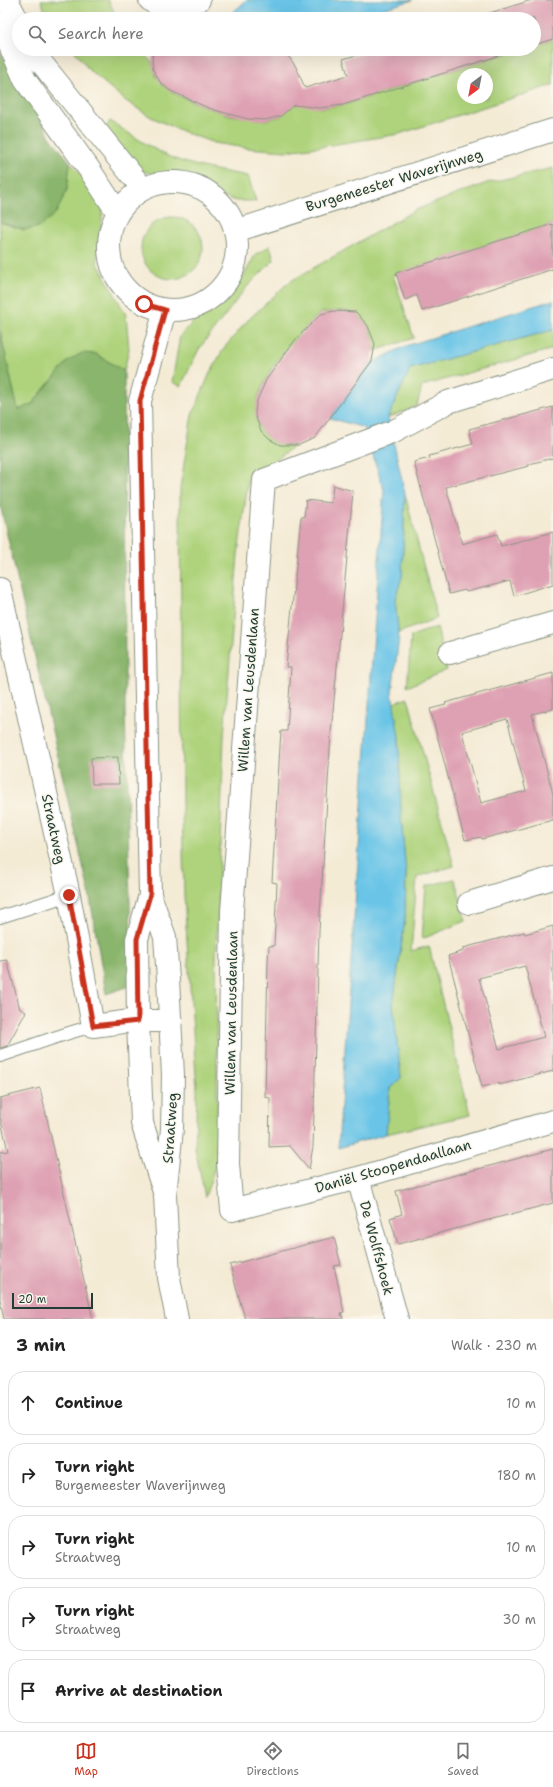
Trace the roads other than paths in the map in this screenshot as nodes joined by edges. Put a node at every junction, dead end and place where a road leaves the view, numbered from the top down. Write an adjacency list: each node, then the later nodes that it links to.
1 (7, 0): 4 (main road)
2 (150, 0): 3 (main road)
3 (199, 0)
4 (13, 12)
5 (0, 23): 6 (main road)
6 (12, 50)
7 (14, 56): 11 (main road)
8 (36, 56): 10 (main road)
9 (553, 130): 12 (main road, Burgemeester Waverijnweg)
10 (143, 190): 11 (main road); 12 (main road)
11 (118, 213): 13 (main road)
12 (235, 231): 13 (main road)
13 (165, 310): 20 (main road)
14 (553, 369): 30 (main road, Willem van Leusdenlaan)
15 (0, 589): 19 (main road, Straatweg)
16 (553, 623): 17 (main road)
17 (450, 653)
18 (553, 878): 21 (main road)
19 (69, 895): 22 (lane); 25 (main road, Straatweg)
20 (150, 895): 23 (main road); 24 (main road)
21 (469, 903)
22 (0, 917)
23 (138, 1021): 24 (main road); 25 (main road); 29 (main road, Straatweg)
24 (171, 1021): 29 (main road, Straatweg)
25 (93, 1026): 26 (lane)
26 (0, 1056)
27 (553, 1121): 28 (main road, Daniël Stoopendaallaan)
28 (358, 1178): 30 (main road, Daniël Stoopendaallaan); 32 (main road, De Wolffshoek)
29 (165, 1195): 31 (main road, Straatweg)
30 (232, 1210)
31 (177, 1319)
32 (397, 1319)

